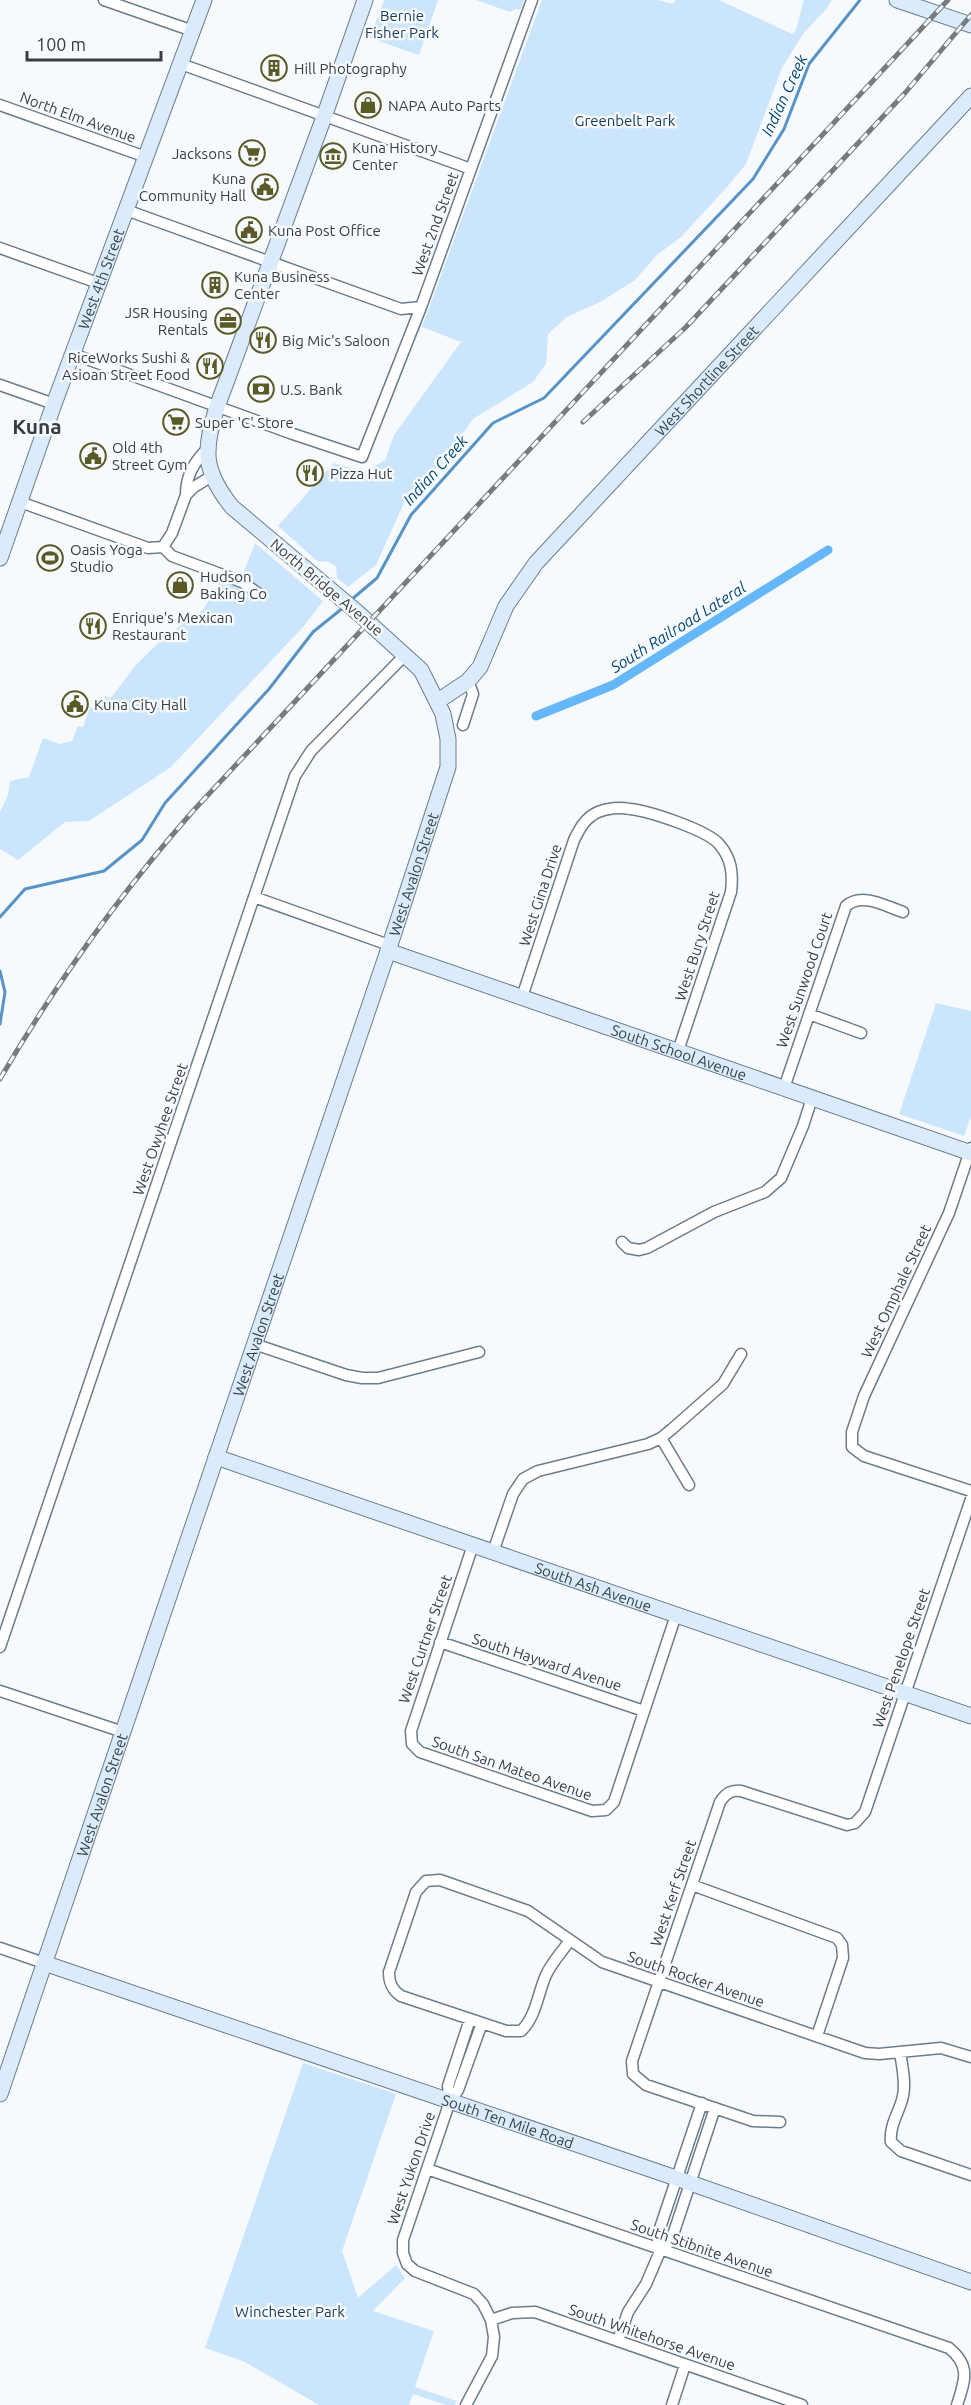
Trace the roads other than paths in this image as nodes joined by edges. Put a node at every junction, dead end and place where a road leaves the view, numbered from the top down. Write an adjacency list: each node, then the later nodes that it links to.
1 (104, 0): 7 (street)
2 (204, 0): 7 (street, West 4th Street)
3 (365, 0): 11 (street)
4 (532, 0): 13 (street, West 2nd Street)
5 (897, 0): 6 (street)
6 (971, 25)
7 (193, 31): 8 (street, West 4th Street)
8 (181, 64): 11 (street); 12 (street, West 4th Street)
9 (971, 96): 32 (street, West Shortline Street)
10 (0, 105): 12 (street, North Elm Avenue)
11 (324, 117): 13 (street); 16 (street)
12 (146, 157): 14 (street, West 4th Street)
13 (471, 169): 18 (street, West 2nd Street)
14 (126, 210): 16 (street); 17 (street, West 4th Street)
15 (0, 248): 17 (street)
16 (271, 261): 18 (street); 22 (street)
17 (98, 283): 19 (street, West 4th Street)
18 (422, 307): 22 (street, West 2nd Street)
19 (73, 354): 21 (street, West 4th Street); 22 (street)
20 (0, 385): 21 (street)
21 (54, 404): 26 (street, West 4th Street)
22 (217, 407): 23 (street)
23 (206, 450): 24 (street, North Bridge Avenue); 25 (street)
24 (212, 476): 25 (street); 31 (street, North Bridge Avenue)
25 (186, 495): 28 (street)
26 (20, 502): 27 (street, West 4th Street); 28 (street)
27 (6, 525): 29 (street, West 4th Street)
28 (163, 546): 30 (street)
29 (0, 558)
30 (259, 594)
31 (405, 655): 33 (street, North Bridge Avenue); 36 (street, West Owyhee Street)
32 (468, 681): 33 (street, West Shortline Street); 34 (street)
33 (438, 701): 38 (street, West Avalon Street)
34 (463, 725)
35 (724, 850): 39 (street, West Gina Drive); 42 (street, West Bury Street)
36 (254, 897): 38 (street); 59 (street, West Owyhee Street)
37 (903, 912): 40 (street, West Sunwood Court)
38 (388, 948): 39 (street, South School Avenue); 47 (street, West Avalon Street)
39 (522, 997): 42 (street, South School Avenue)
40 (808, 1014): 41 (street); 43 (street, West Sunwood Court)
41 (861, 1033)
42 (678, 1051): 43 (street, South School Avenue)
43 (784, 1088): 44 (street, South School Avenue)
44 (812, 1098): 45 (street, South School Avenue); 46 (street)
45 (970, 1151): 53 (street, West Omphale Street)
46 (622, 1242)
47 (254, 1344): 48 (street); 51 (street, West Avalon Street)
48 (479, 1352)
49 (741, 1354): 50 (street)
50 (661, 1438): 52 (street); 56 (street)
51 (216, 1457): 55 (street, South Ash Avenue); 64 (street, West Avalon Street)
52 (689, 1485)
53 (971, 1491)
54 (971, 1499): 61 (street, West Penelope Street)
55 (473, 1545): 56 (street, South Ash Avenue); 58 (street, West Curtner Street)
56 (493, 1552): 57 (street, South Ash Avenue)
57 (676, 1615): 61 (street, South Ash Avenue); 62 (street)
58 (440, 1642): 62 (street, South Hayward Avenue); 65 (street, West Curtner Street)
59 (0, 1647)
60 (0, 1691): 64 (street)
61 (905, 1693): 63 (street, South Ash Avenue); 66 (street, West Penelope Street)
62 (644, 1711): 65 (street, South San Mateo Avenue)
63 (971, 1716)
64 (123, 1732): 70 (street, West Avalon Street)
65 (412, 1744)
66 (729, 1792): 67 (street, West Kerf Street)
67 (692, 1885): 71 (street, West Kerf Street); 74 (street)
68 (570, 1941): 71 (street, South Rocker Avenue); 72 (street, South Rocker Avenue); 73 (street)
69 (0, 1948): 70 (street)
70 (44, 1963): 77 (street, West Avalon Street); 78 (street, South Ten Mile Road)
71 (659, 1982): 74 (street, South Rocker Avenue); 79 (street, West Kerf Street)
72 (470, 2019): 73 (street); 78 (street)
73 (482, 2023): 78 (street)
74 (817, 2036): 75 (street, South Rocker Avenue)
75 (900, 2052): 76 (street, South Rocker Avenue); 83 (street)
76 (971, 2057)
77 (0, 2094)
78 (450, 2101): 82 (street, West Yukon Drive); 84 (street, South Ten Mile Road)
79 (702, 2103): 80 (street); 84 (street)
80 (715, 2108): 81 (street); 84 (street)
81 (780, 2122)
82 (427, 2169): 85 (street, South Stibnite Avenue); 87 (street, West Yukon Drive)
83 (971, 2175)
84 (683, 2181): 85 (street); 86 (street, South Ten Mile Road)
85 (661, 2249): 88 (street); 93 (street, South Stibnite Avenue)
86 (971, 2282)
87 (491, 2320): 88 (street, South Whitehorse Avenue); 90 (street, West Yukon Drive)
88 (618, 2342): 89 (street, South Whitehorse Avenue)
89 (685, 2365): 91 (street); 92 (street, South Whitehorse Avenue)
90 (466, 2405)
91 (672, 2405)
92 (802, 2405)
93 (957, 2405)

